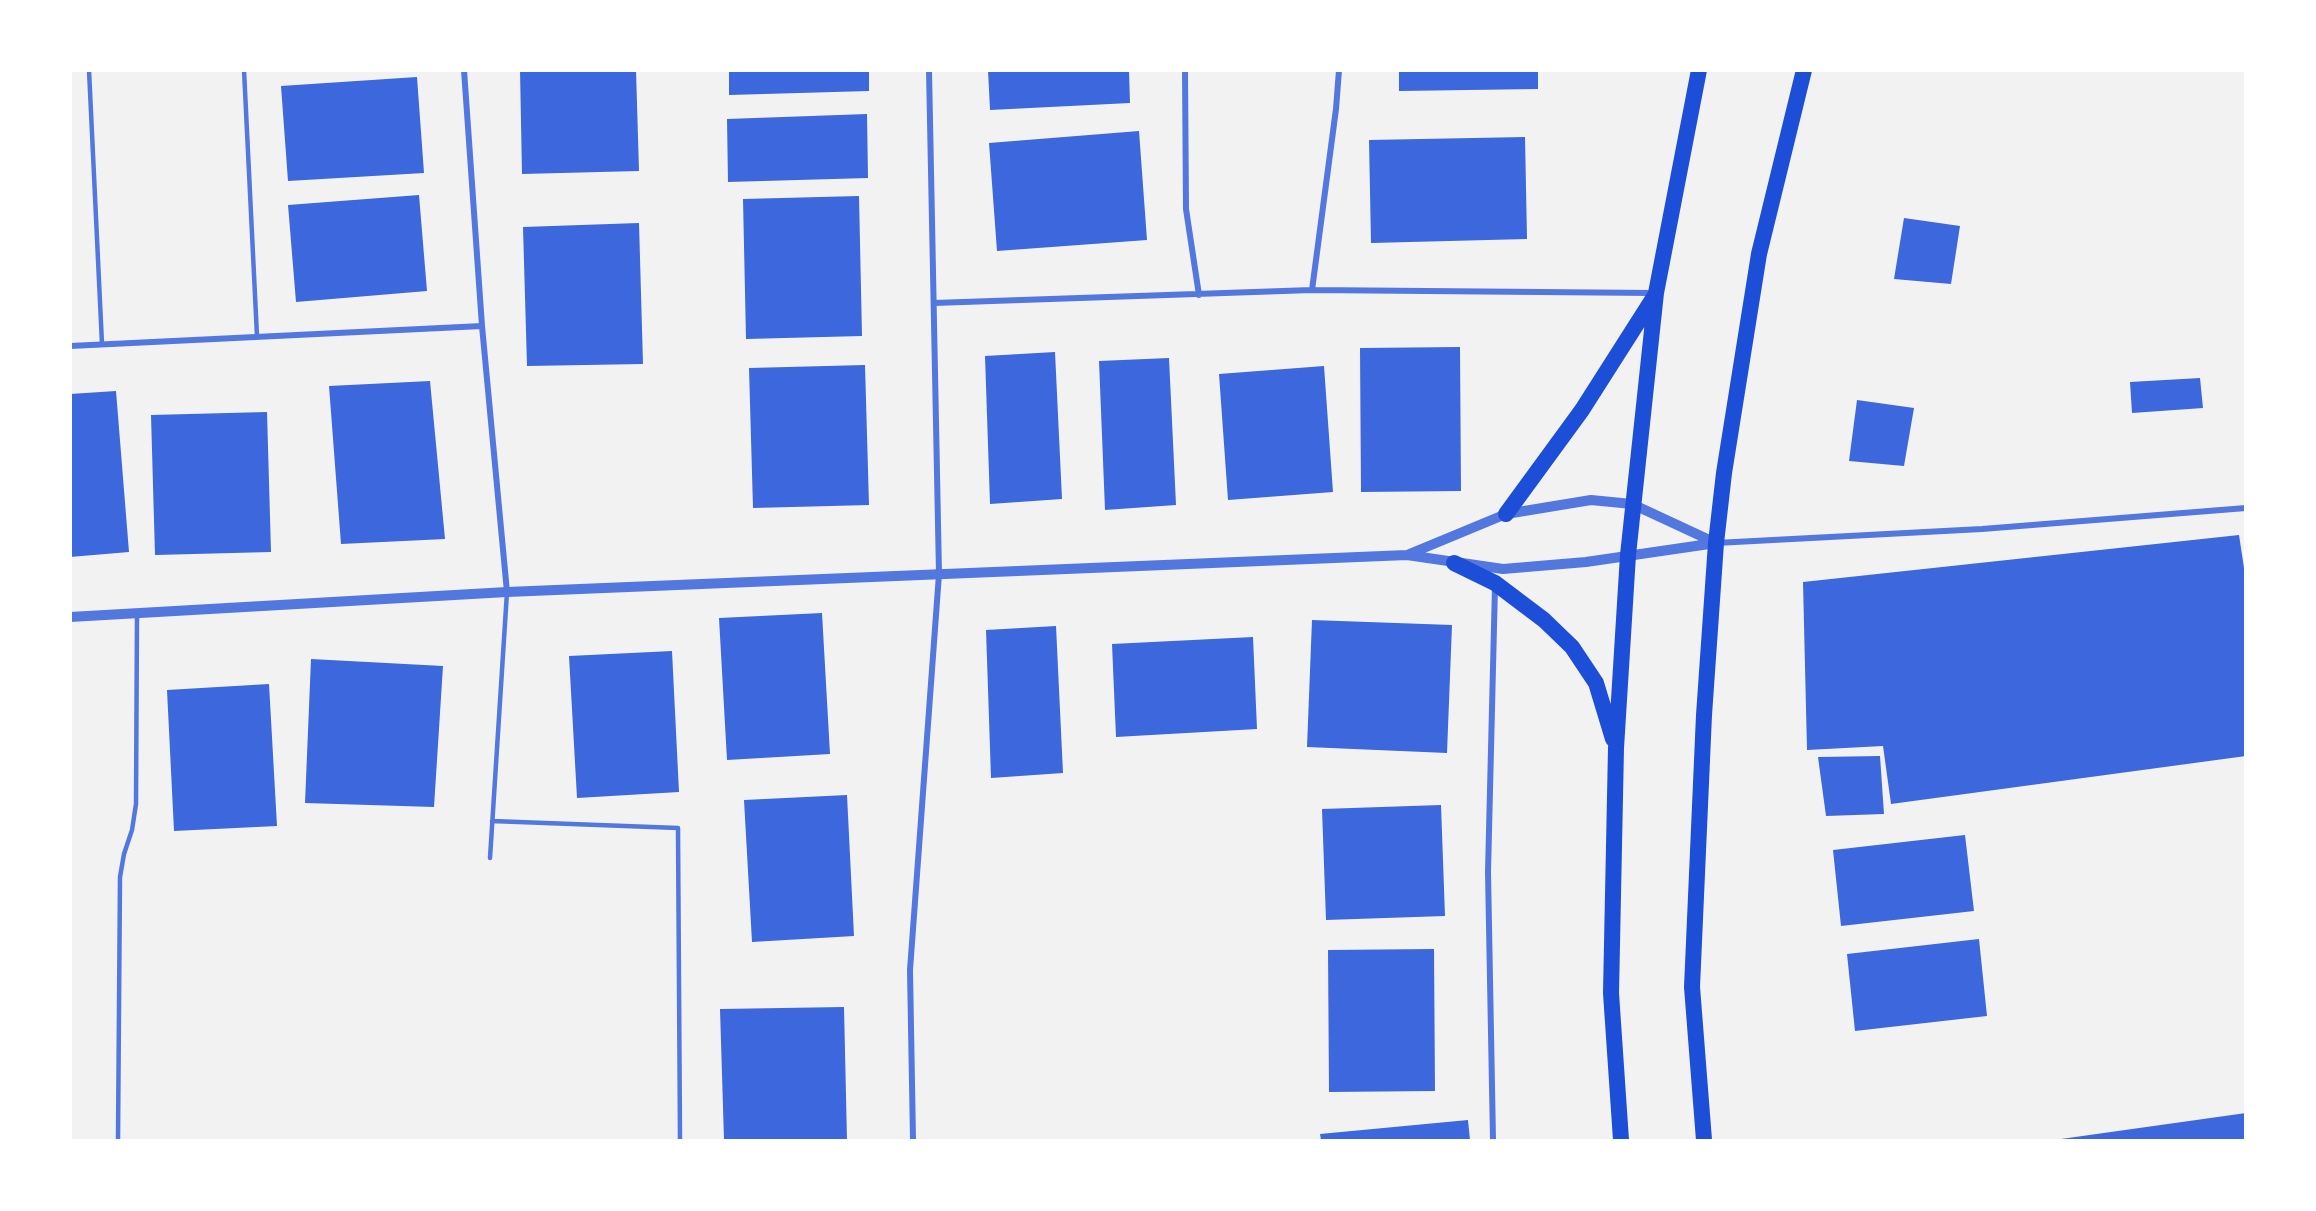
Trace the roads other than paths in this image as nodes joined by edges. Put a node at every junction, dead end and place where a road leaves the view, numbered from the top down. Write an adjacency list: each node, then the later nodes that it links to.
1 (89, 70): 15 (lane)
2 (244, 70): 14 (lane)
3 (464, 70): 13 (street)
4 (929, 70): 12 (street)
5 (1185, 70): 11 (street)
6 (1339, 70): 9 (street)
7 (1699, 70): 10 (highway)
8 (1804, 70): 20 (highway)
9 (1312, 290): 10 (street); 11 (street)
10 (1656, 293): 17 (highway); 19 (highway)
11 (1199, 295): 12 (street)
12 (934, 303): 24 (street)
13 (482, 326): 14 (street); 26 (street)
14 (257, 336): 15 (street)
15 (102, 344): 16 (street)
16 (70, 346)
17 (1632, 504): 19 (street); 20 (street); 22 (highway)
18 (2246, 508): 20 (street)
19 (1506, 514): 21 (street)
20 (1716, 543): 22 (street); 37 (highway)
21 (1407, 555): 23 (street); 24 (street)
22 (1628, 555): 23 (street); 29 (highway)
23 (1454, 563): 25 (highway)
24 (939, 574): 26 (street); 34 (street)
25 (1495, 583): 29 (highway); 35 (street)
26 (507, 592): 27 (street); 30 (lane)
27 (137, 613): 28 (street); 32 (lane)
28 (70, 617)
29 (1616, 748): 36 (highway)
30 (492, 822): 31 (lane); 33 (lane)
31 (490, 858)
32 (118, 1140)
33 (680, 1140)
34 (914, 1140)
35 (1493, 1140)
36 (1621, 1140)
37 (1704, 1140)

